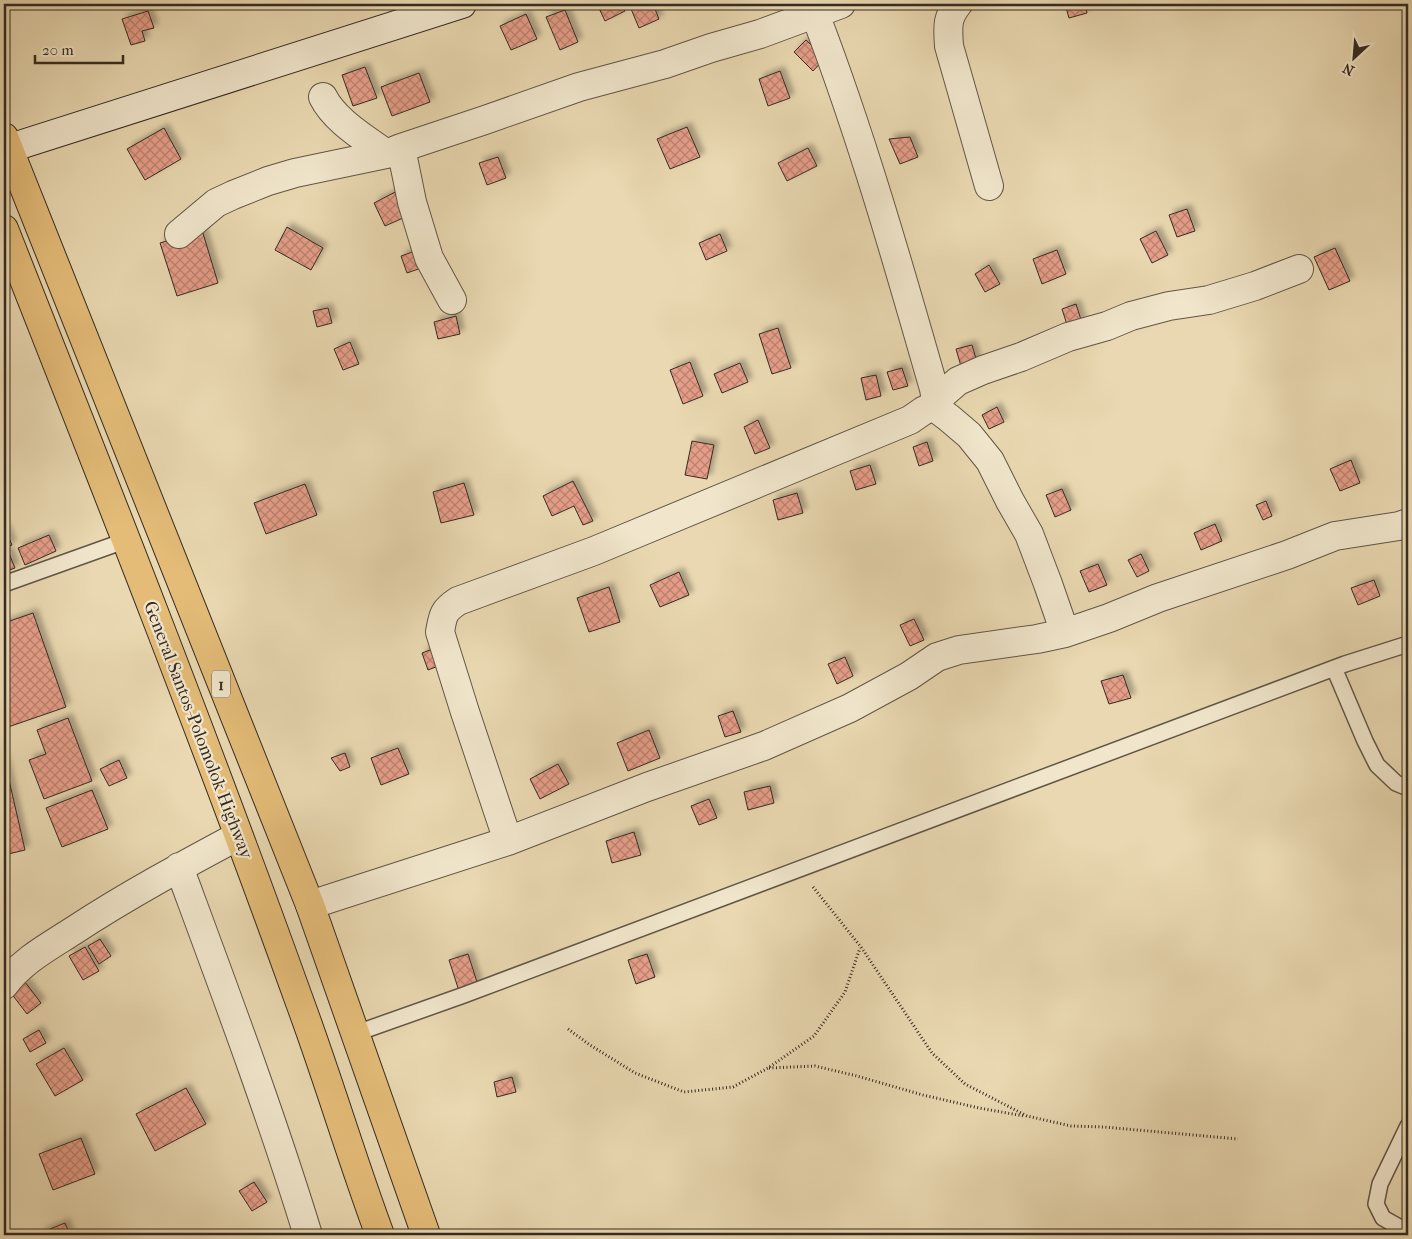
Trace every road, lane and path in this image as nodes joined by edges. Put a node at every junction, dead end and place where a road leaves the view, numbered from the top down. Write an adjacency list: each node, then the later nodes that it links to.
1 (462, 4): 6 (street)
2 (840, 4): 4 (street)
3 (958, 4): 8 (street)
4 (815, 14): 7 (street); 13 (street)
5 (323, 97): 7 (street)
6 (5, 145): 25 (highway, 1)
7 (393, 151): 10 (street); 12 (street)
8 (989, 186)
9 (4, 229): 15 (highway, General Santos-Polomolok Highway / 1)
10 (179, 234)
11 (1299, 270): 13 (street)
12 (452, 300)
13 (934, 403): 17 (street); 22 (street)
14 (1408, 522): 17 (street)
15 (127, 540): 16 (lane); 21 (highway, General Santos-Polomolok Highway / 1)
16 (4, 584)
17 (1065, 633): 22 (street)
18 (1408, 644): 19 (lane)
19 (1334, 668): 20 (lane); 24 (lane)
20 (1408, 788)
21 (238, 836): 23 (street); 36 (highway, General Santos-Polomolok Highway / 1)
22 (508, 841): 25 (street)
23 (179, 867): 27 (street); 35 (street)
24 (798, 870): 26 (path); 29 (lane)
25 (310, 905): 29 (highway, 1)
26 (860, 947): 30 (path); 31 (path)
27 (4, 984)
28 (568, 1029): 30 (path)
29 (354, 1034): 37 (highway, 1)
30 (768, 1068): 31 (path)
31 (1027, 1116): 33 (path)
32 (1408, 1126): 34 (lane)
33 (1238, 1139)
34 (1408, 1232)
35 (308, 1235)
36 (380, 1235)
37 (426, 1235)

